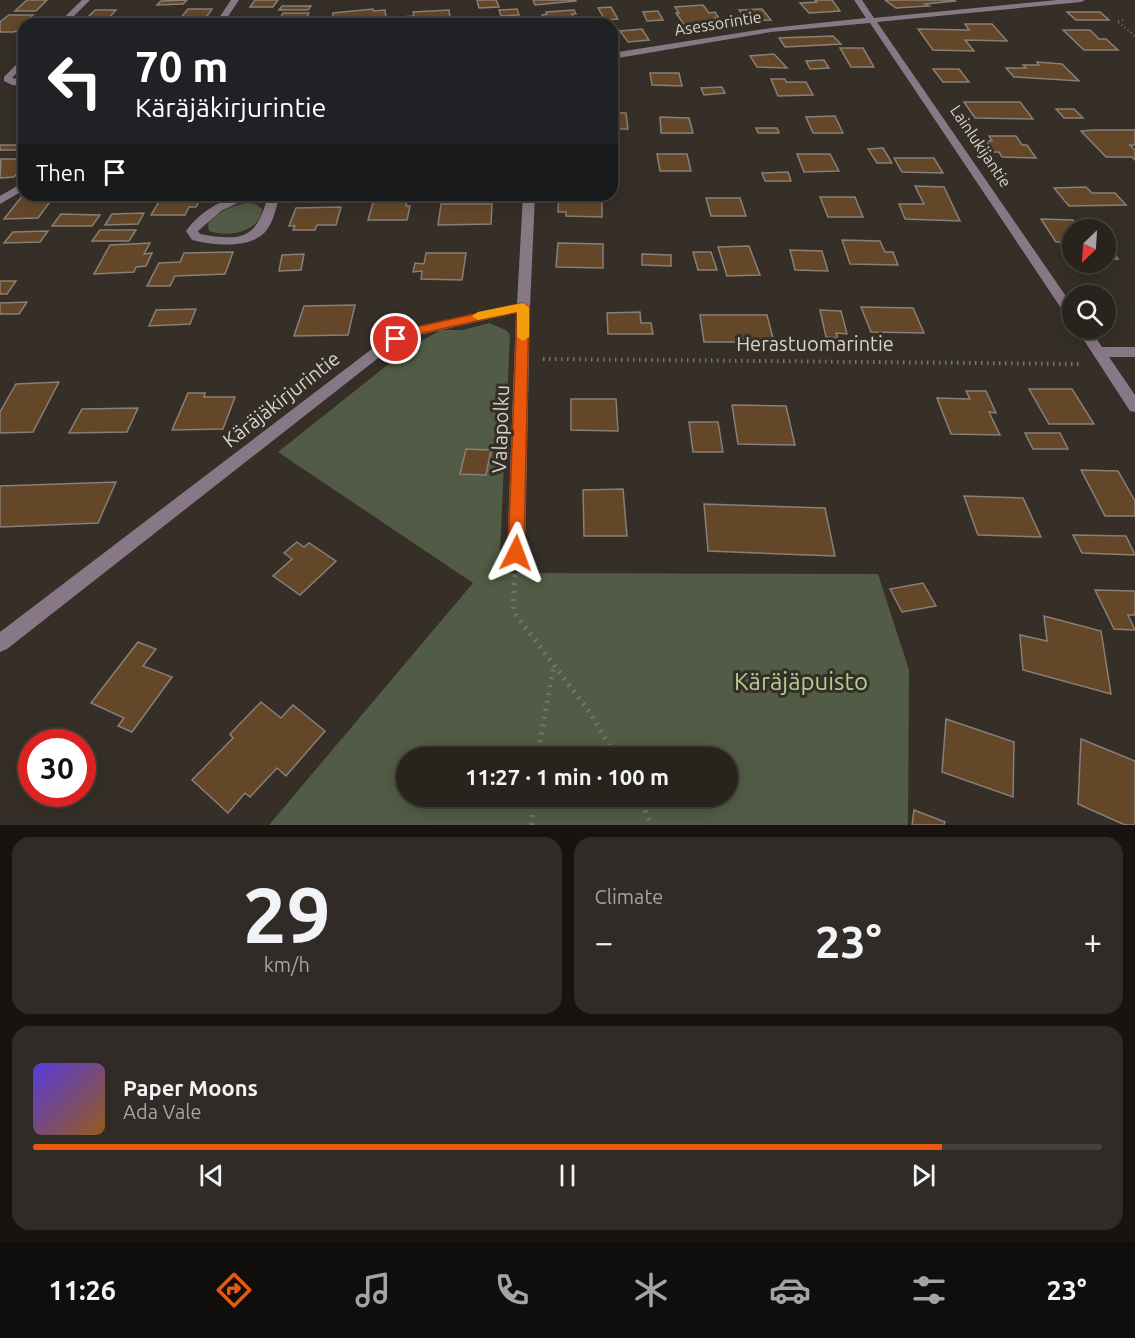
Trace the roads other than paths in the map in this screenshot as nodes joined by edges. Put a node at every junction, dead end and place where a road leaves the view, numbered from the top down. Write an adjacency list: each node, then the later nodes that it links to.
1 (86, 0): 5 (street)
2 (236, 0): 6 (street)
3 (858, 0): 7 (street, Lainlukijantie)
4 (1080, 0): 7 (street, Asessorintie)
5 (67, 18)
6 (223, 18)
7 (873, 20): 8 (street, Asessorintie); 16 (street, Lainlukijantie)
8 (618, 55)
9 (18, 66): 10 (street)
10 (18, 82)
11 (18, 189): 12 (street)
12 (0, 201)
13 (234, 201): 14 (street)
14 (272, 201)
15 (529, 201): 17 (street)
16 (1062, 299)
17 (523, 307): 22 (street, Valapolku); 23 (street, Käräjäkirjurintie)
18 (1089, 339): 19 (street)
19 (1098, 352): 20 (street); 21 (street)
20 (1135, 352)
21 (1135, 407)
22 (516, 553)
23 (0, 643)

